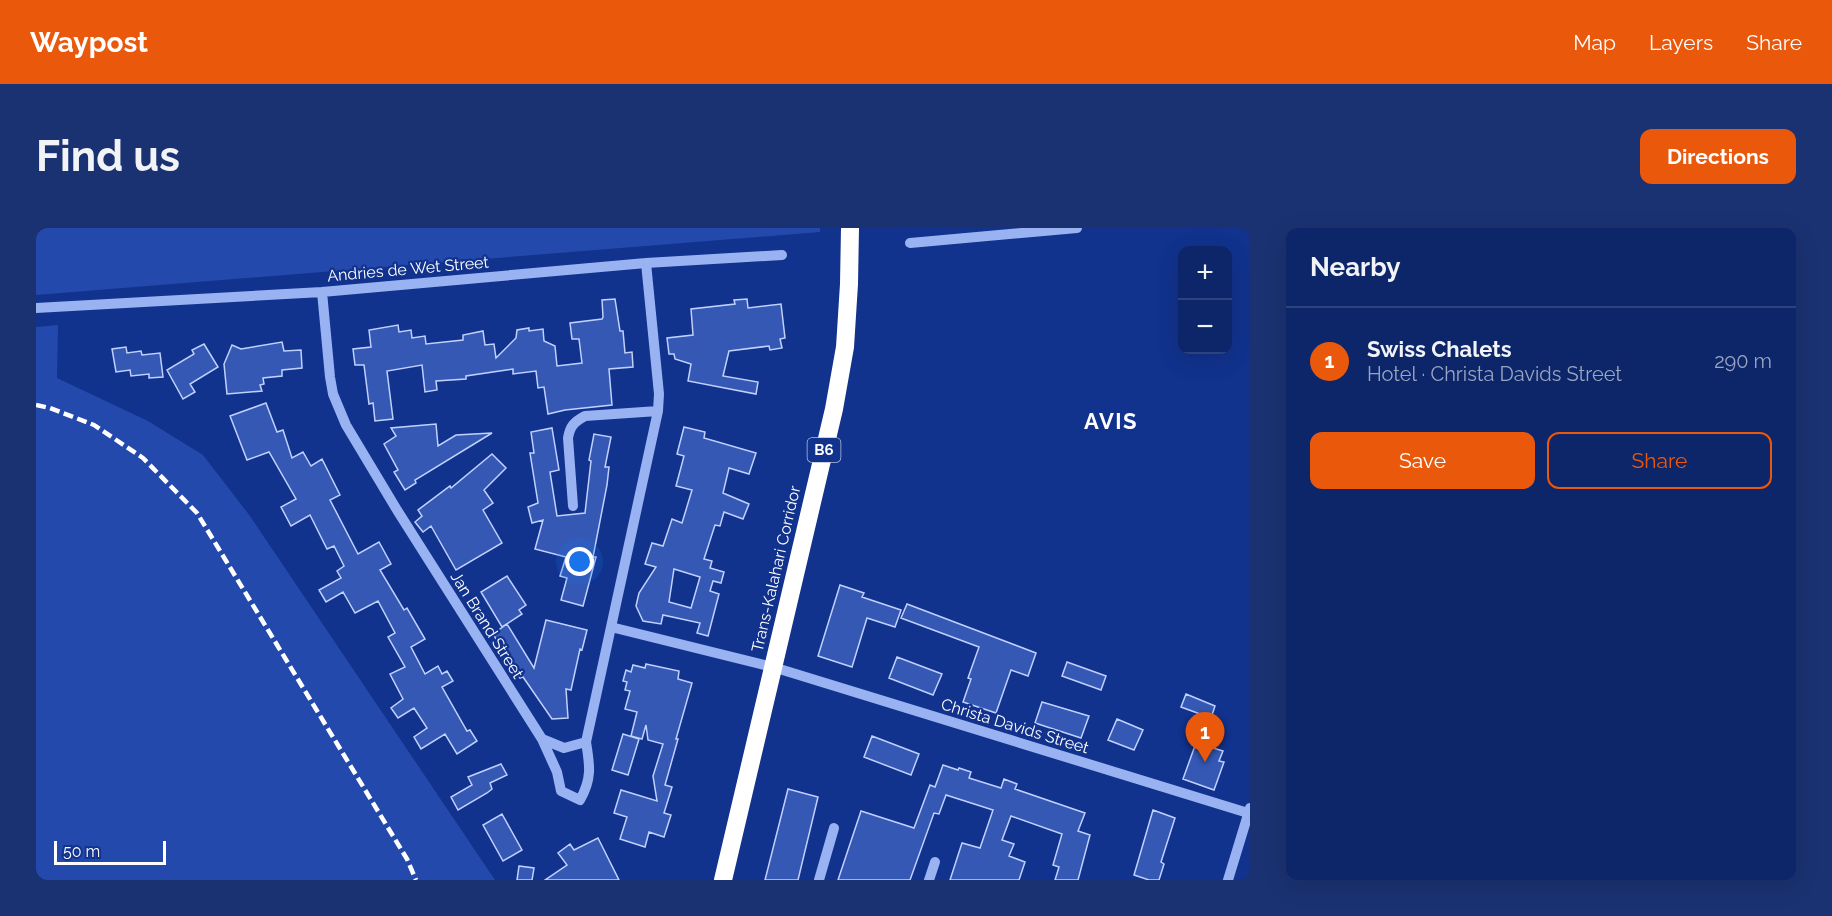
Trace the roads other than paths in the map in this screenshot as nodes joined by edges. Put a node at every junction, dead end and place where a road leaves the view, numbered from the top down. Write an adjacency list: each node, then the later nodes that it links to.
1 (850, 228): 11 (highway, Trans-Kalahari Corridor / B6)
2 (1077, 228): 3 (street)
3 (910, 243)
4 (782, 255): 5 (street, Andries de Wet Street)
5 (646, 263): 6 (street, Andries de Wet Street); 8 (street, Jan Brand Street)
6 (322, 292): 7 (street, Andries de Wet Street); 12 (street, Jan Brand Street)
7 (36, 308)
8 (658, 411): 9 (street); 10 (street, Jan Brand Street)
9 (573, 506)
10 (611, 627): 11 (street); 13 (street, Jan Brand Street)
11 (773, 667): 14 (street, Christa Davids Street); 17 (highway, Trans-Kalahari Corridor / B6)
12 (542, 739): 13 (street); 13 (street, Jan Brand Street)
13 (586, 742)
14 (1249, 811): 20 (street)
15 (834, 828): 18 (street)
16 (934, 862): 19 (street)
17 (723, 880)
18 (819, 880)
19 (929, 880)
20 (1228, 880)

